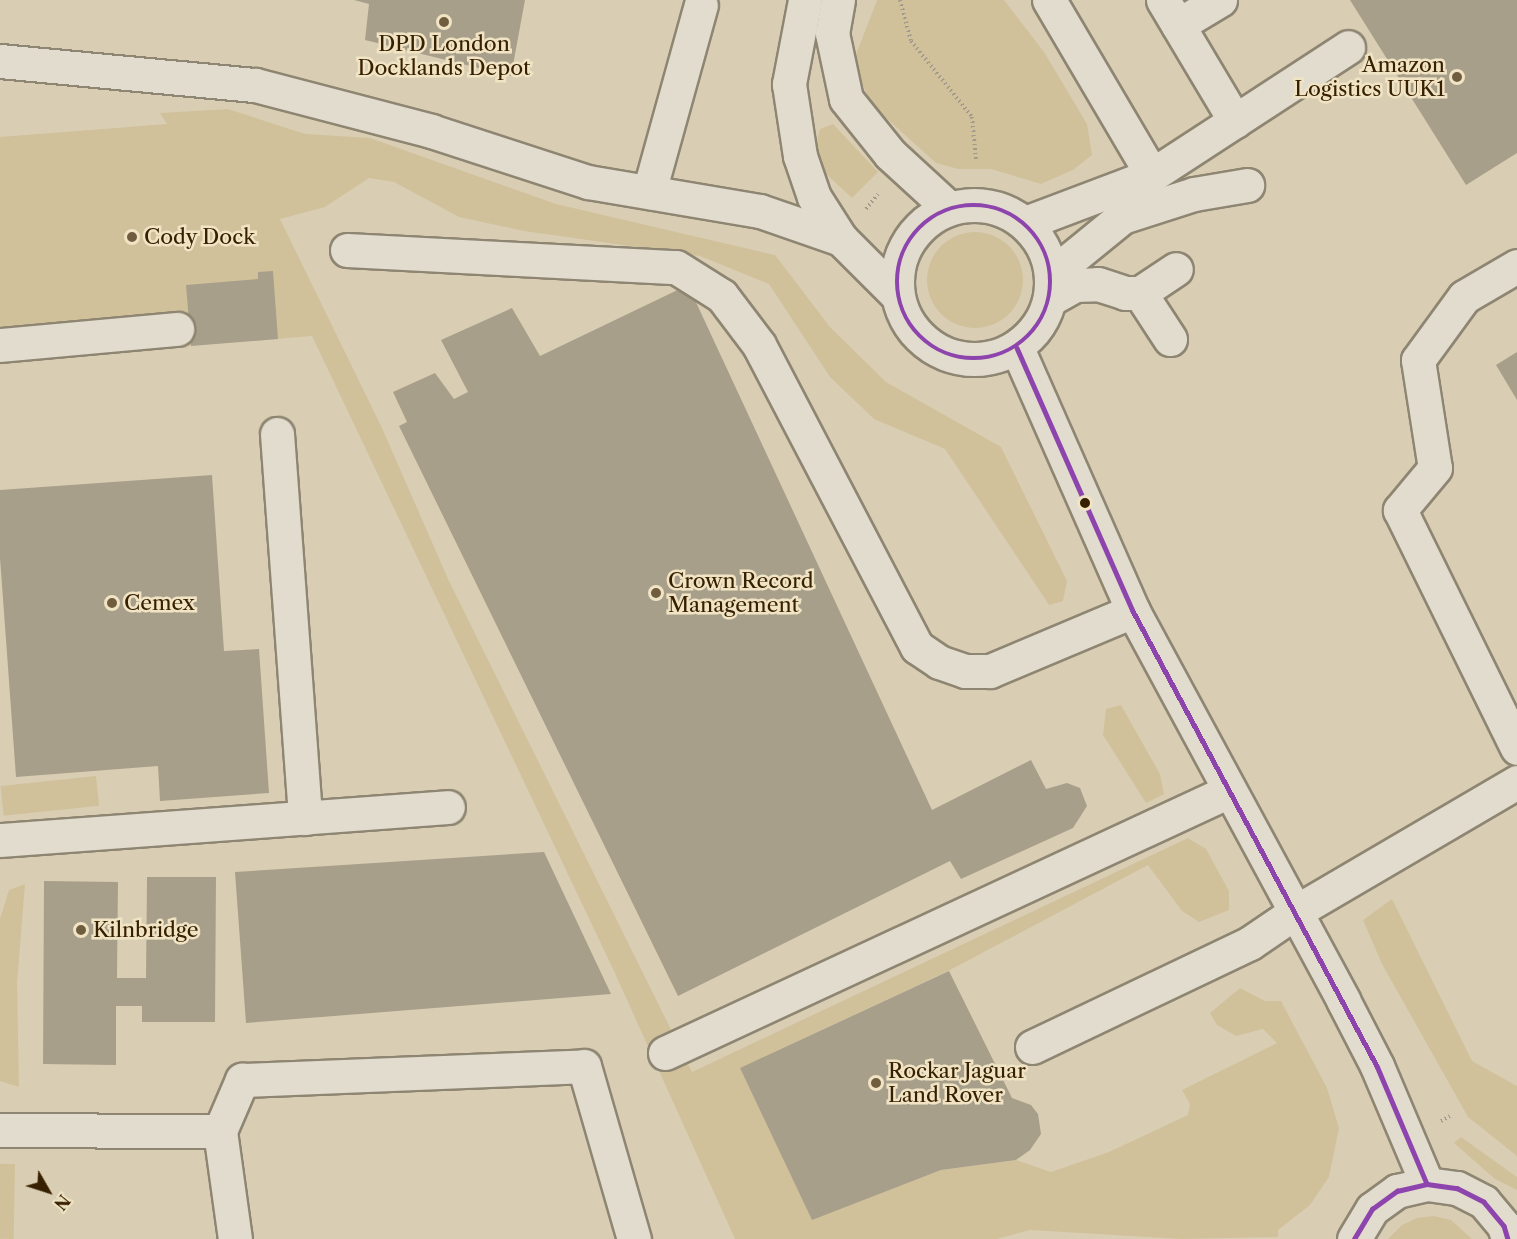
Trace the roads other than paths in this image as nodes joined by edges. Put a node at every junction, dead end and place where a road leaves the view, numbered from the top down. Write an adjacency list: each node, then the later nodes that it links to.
1 (838, 0): 13 (street)
2 (1049, 0): 10 (street)
3 (1220, 0): 6 (street)
4 (701, 5): 12 (street)
5 (803, 10): 15 (street)
6 (1170, 12): 9 (street)
7 (1348, 47): 9 (street)
8 (0, 61): 12 (street)
9 (1224, 127): 10 (street)
10 (1152, 175): 14 (street)
11 (1247, 185): 19 (street)
12 (649, 192): 15 (street)
13 (949, 208): 14 (street); 21 (street)
14 (1025, 223): 19 (street)
15 (841, 239): 21 (street)
16 (347, 250): 27 (street)
17 (1517, 266): 28 (street)
18 (1176, 269): 20 (street)
19 (1050, 287): 20 (street); 25 (street)
20 (1140, 293): 23 (street)
21 (897, 295): 25 (street)
22 (177, 329): 24 (street)
23 (1170, 339)
24 (0, 345)
25 (1017, 348): 27 (street)
26 (277, 434): 32 (street)
27 (1133, 611): 30 (street)
28 (1517, 748)
29 (1517, 782): 34 (street)
30 (1229, 791): 34 (street); 36 (street)
31 (448, 807): 32 (street)
32 (305, 818): 33 (street)
33 (0, 840)
34 (1297, 911): 35 (street); 39 (street)
35 (1032, 1047)
36 (665, 1053)
37 (0, 1130): 38 (street)
38 (220, 1131): 41 (street); 42 (street)
39 (1427, 1184): 40 (street); 43 (street)
40 (1510, 1230)
41 (235, 1239)
42 (633, 1239)
43 (1354, 1239)

